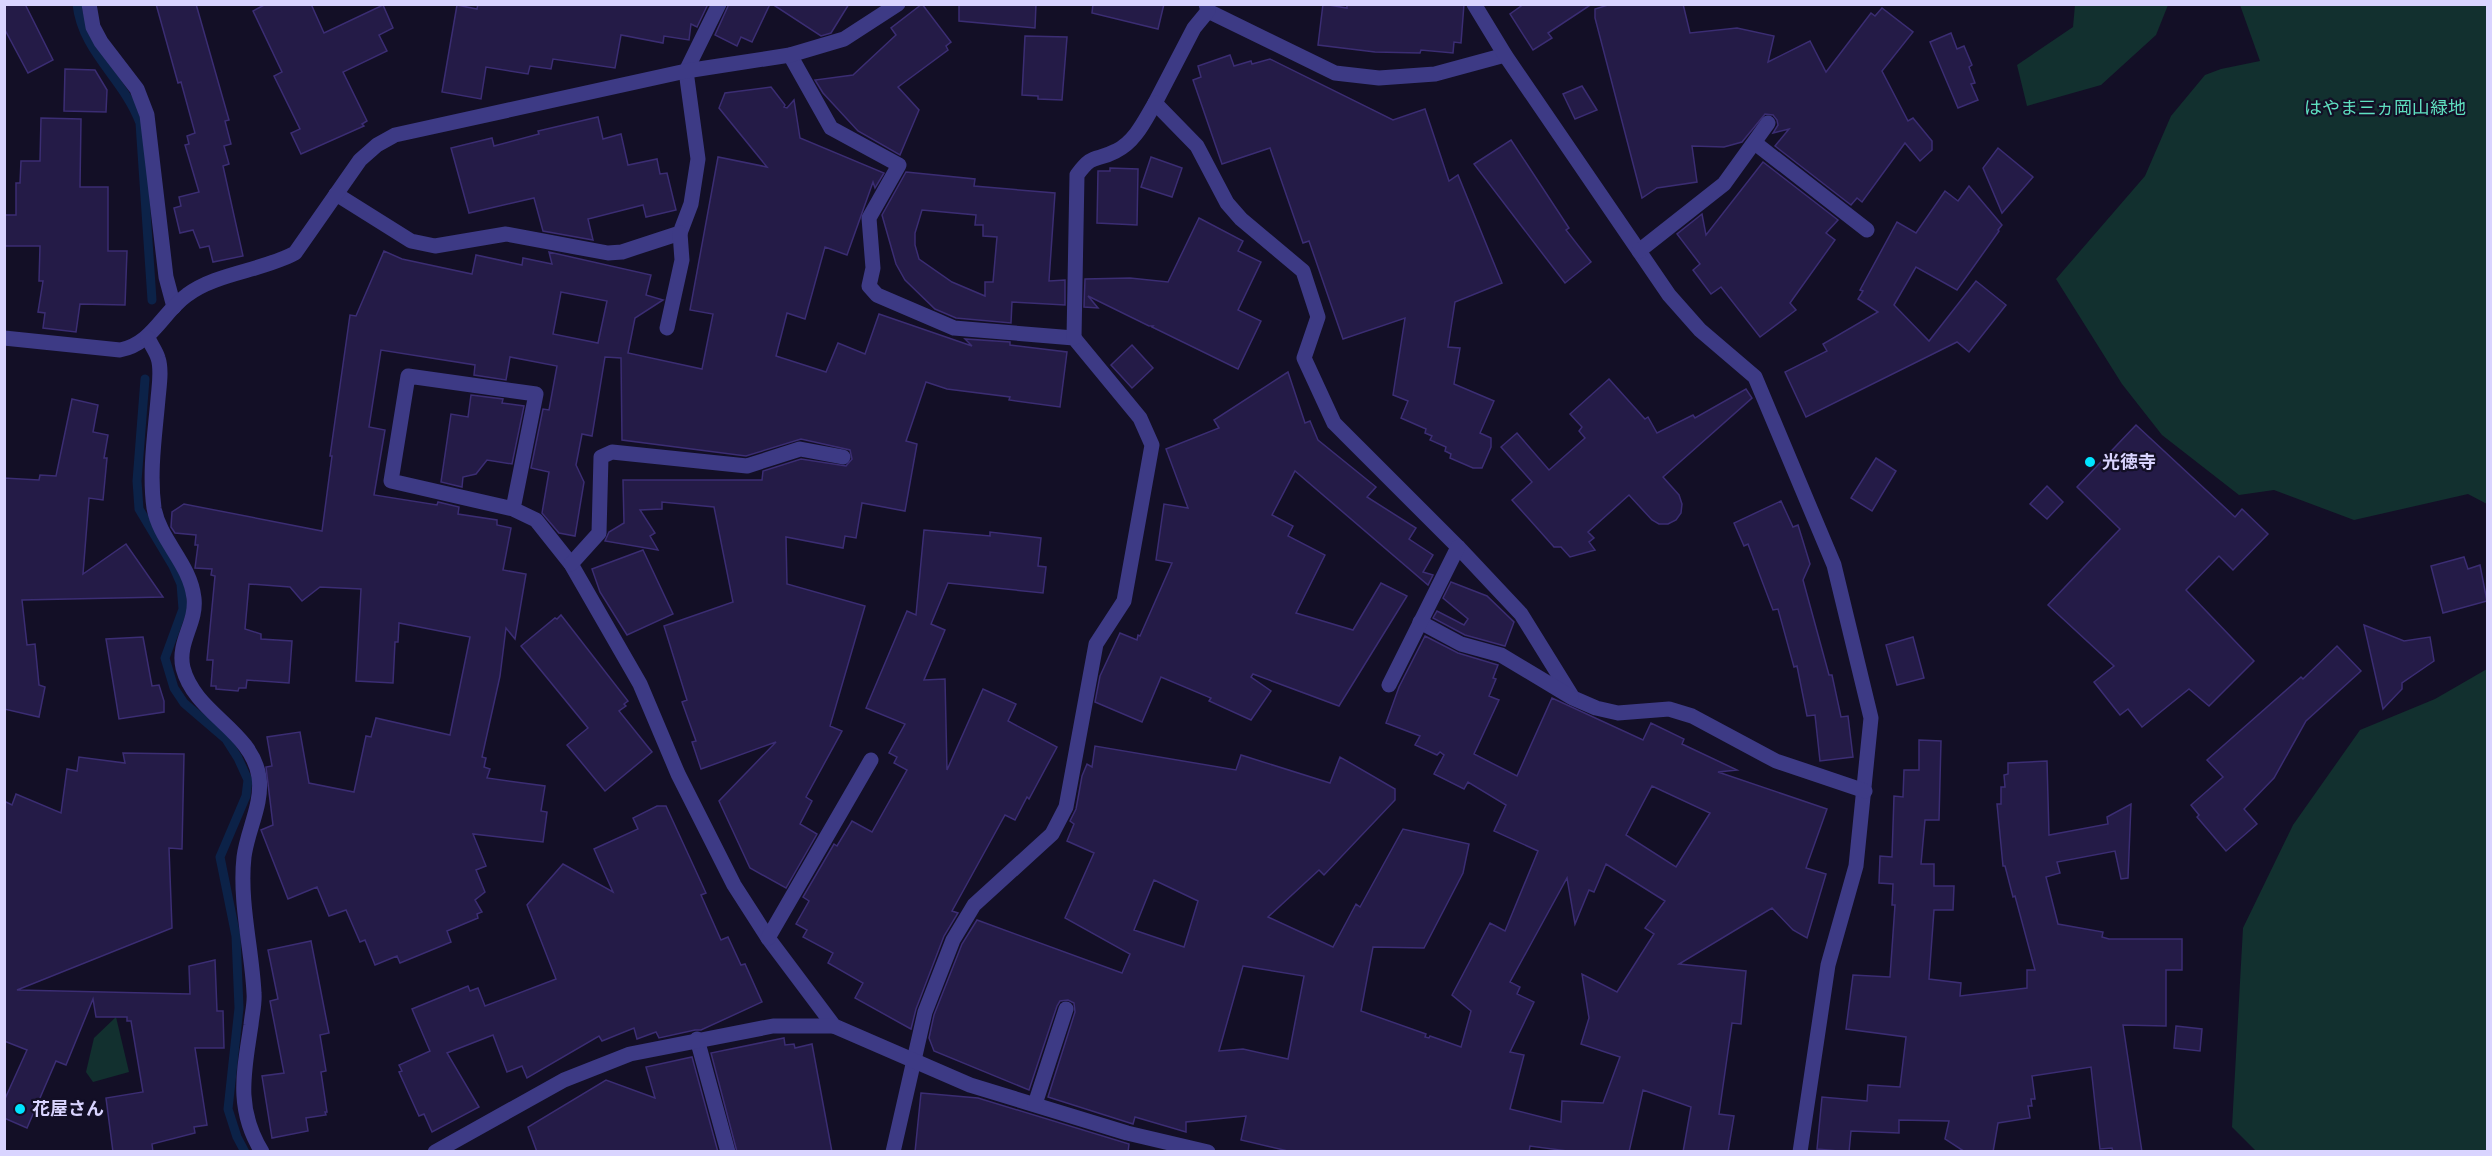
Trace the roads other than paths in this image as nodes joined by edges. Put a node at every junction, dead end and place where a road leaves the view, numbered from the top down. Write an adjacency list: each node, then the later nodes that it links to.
1 (89, 4): 16 (street)
2 (718, 4): 8 (street)
3 (898, 4): 6 (street)
4 (1474, 4): 7 (street)
5 (1207, 8): 7 (street); 9 (street)
6 (790, 55): 8 (street); 20 (street)
7 (1505, 55): 15 (street)
8 (686, 71): 12 (street); 14 (street)
9 (1155, 103): 20 (street); 23 (street)
10 (1768, 123): 11 (street)
11 (1755, 143): 13 (street); 15 (street)
12 (336, 194): 14 (street); 16 (street)
13 (1867, 230)
14 (680, 233): 17 (street)
15 (1639, 251): 29 (street)
16 (174, 307): 19 (street)
17 (667, 328)
18 (4, 338): 19 (street)
19 (147, 338): 36 (street)
20 (1074, 339): 34 (street)
21 (843, 457): 24 (street)
22 (513, 509): 22 (street); 24 (street)
23 (1458, 547): 25 (street); 27 (street)
24 (571, 564): 30 (street)
25 (1420, 622): 26 (street); 27 (street)
26 (1389, 685)
27 (1573, 698): 29 (street)
28 (871, 760): 30 (street)
29 (1865, 791): 41 (street)
30 (768, 938): 32 (street)
31 (1066, 1009): 35 (street)
32 (834, 1026): 33 (street); 34 (street)
33 (697, 1040): 37 (street); 38 (street)
34 (912, 1061): 35 (street); 39 (street)
35 (1035, 1104): 40 (street)
36 (262, 1152)
37 (435, 1152)
38 (728, 1152)
39 (893, 1152)
40 (1208, 1152)
41 (1800, 1152)

